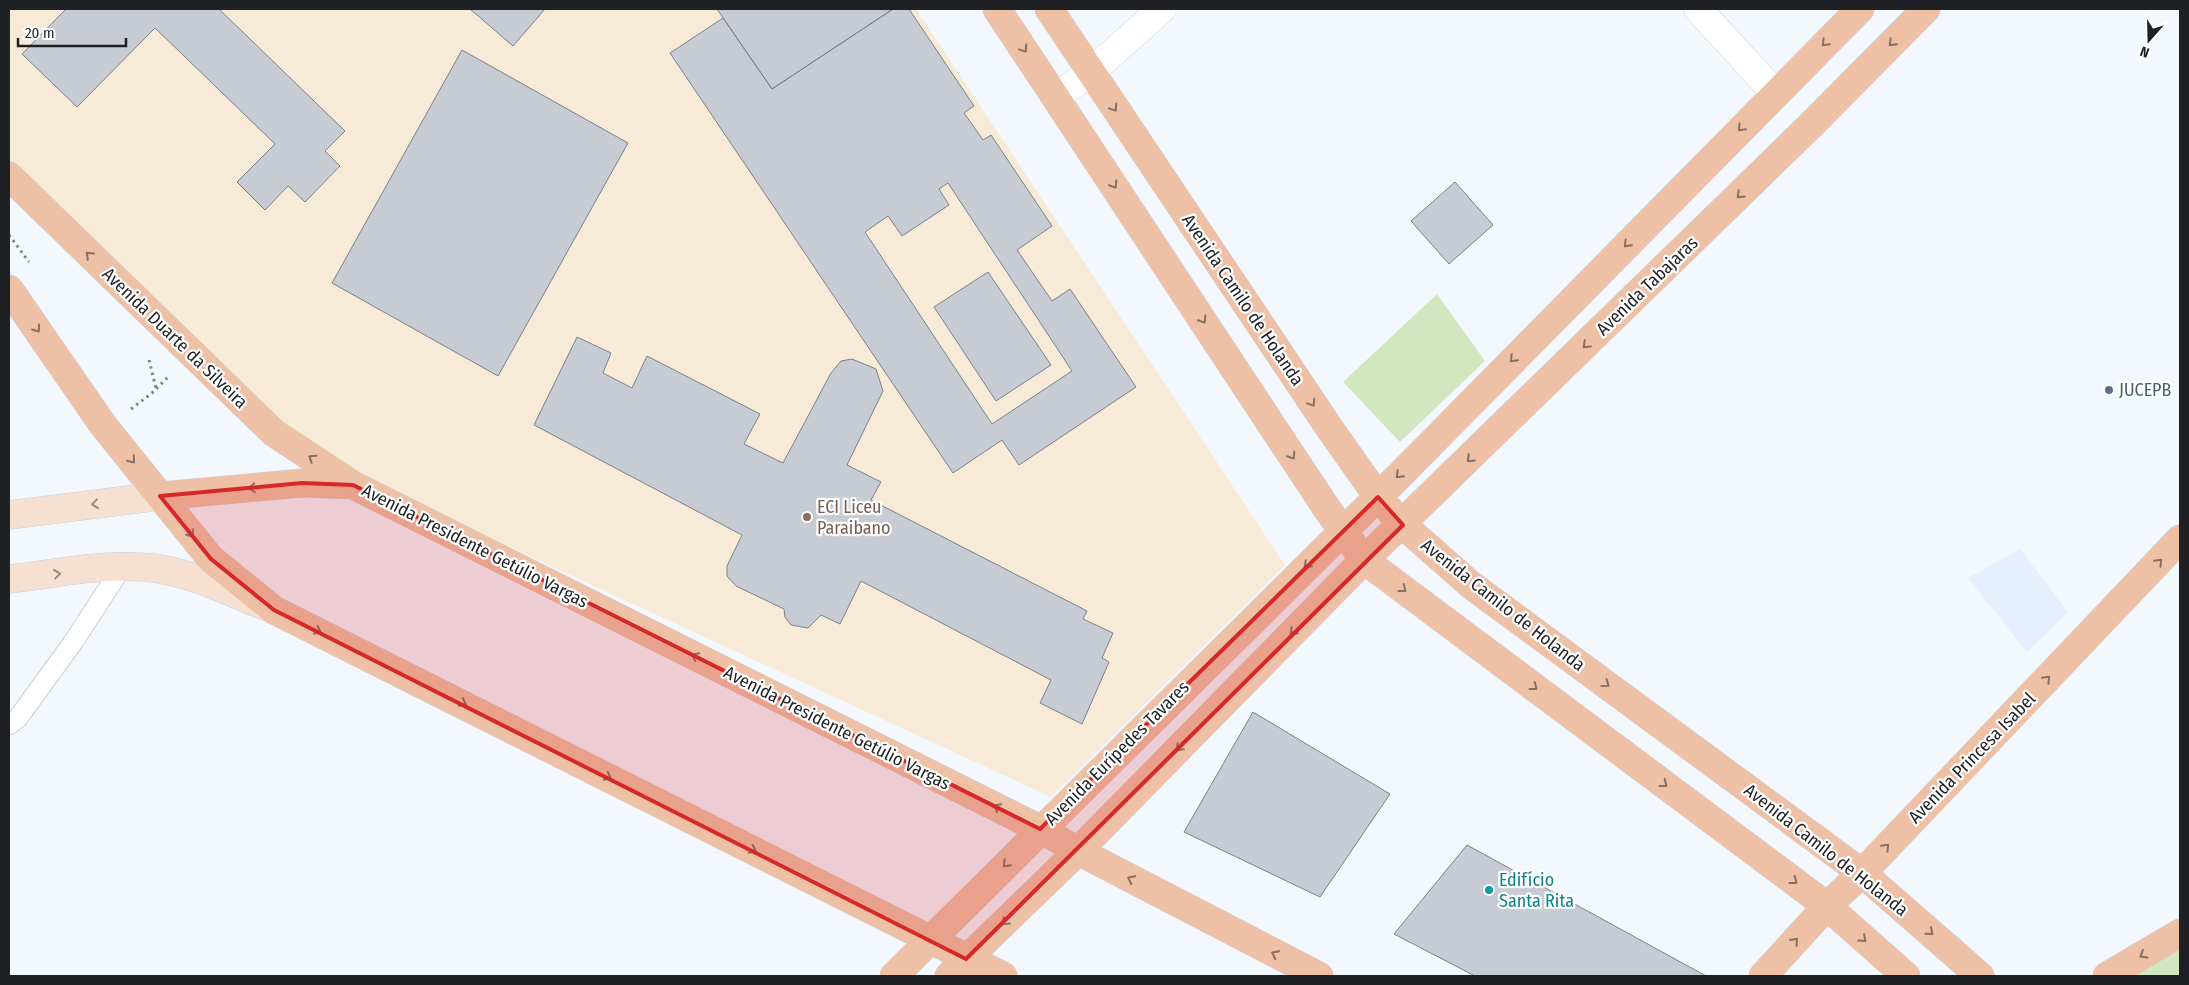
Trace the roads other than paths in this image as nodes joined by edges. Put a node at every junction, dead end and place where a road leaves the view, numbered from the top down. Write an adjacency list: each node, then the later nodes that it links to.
1 (997, 9): 9 (main road, one-way to 9)
2 (1049, 9): 7 (main road, Avenida Camilo de Holanda)
3 (1162, 9): 7 (street)
4 (1698, 9): 8 (street)
5 (1860, 9): 8 (main road, one-way to 8)
6 (1926, 9): 16 (main road, Avenida Tabajaras, one-way to 16)
7 (1091, 72): 9 (street); 14 (main road, Avenida Camilo de Holanda, one-way to 14)
8 (1775, 93): 14 (main road, one-way to 14)
9 (1056, 97): 17 (main road, one-way to 17)
10 (9, 176): 12 (main road, Avenida Duarte da Silveira, one-way to 10)
11 (9, 289): 13 (main road, one-way to 13)
12 (353, 485): 13 (main road, one-way to 13); 24 (main road, Avenida Presidente Getúlio Vargas, one-way to 12)
13 (160, 496): 15 (main road, one-way to 15); 22 (main road, one-way to 22)
14 (1378, 497): 16 (main road, Avenida Camilo de Holanda); 17 (main road)
15 (9, 515)
16 (1402, 525): 19 (main road, Avenida Tabajaras); 26 (main road, Avenida Camilo de Holanda, one-way to 26)
17 (1342, 531): 19 (main road); 24 (main road, Avenida Eurípedes Tavares, one-way to 24)
18 (2180, 540): 26 (main road, Avenida Princesa Isabel, one-way to 18)
19 (1364, 560): 25 (main road, one-way to 25); 27 (main road, one-way to 27)
20 (122, 567): 21 (main road, one-way to 20); 22 (main road); 23 (lane)
21 (9, 579)
22 (274, 610): 29 (main road, one-way to 29)
23 (9, 725)
24 (1040, 829): 25 (main road, Avenida Presidente Getúlio Vargas); 29 (main road, Avenida Eurípedes Tavares, one-way to 29)
25 (1078, 851): 30 (main road, one-way to 30); 33 (main road, Avenida Presidente Getúlio Vargas, one-way to 25)
26 (1862, 873): 27 (main road, Avenida Princesa Isabel); 36 (main road, Avenida Camilo de Holanda, one-way to 36)
27 (1827, 906): 34 (main road, Avenida Princesa Isabel, one-way to 27); 35 (main road, one-way to 35)
28 (2180, 933): 37 (main road, one-way to 37)
29 (930, 940): 30 (main road); 31 (main road, Avenida Eurípedes Tavares)
30 (958, 968): 32 (main road)
31 (894, 976)
32 (1003, 976)
33 (1319, 976)
34 (1763, 976)
35 (1906, 976)
36 (1980, 976)
37 (2107, 976)

